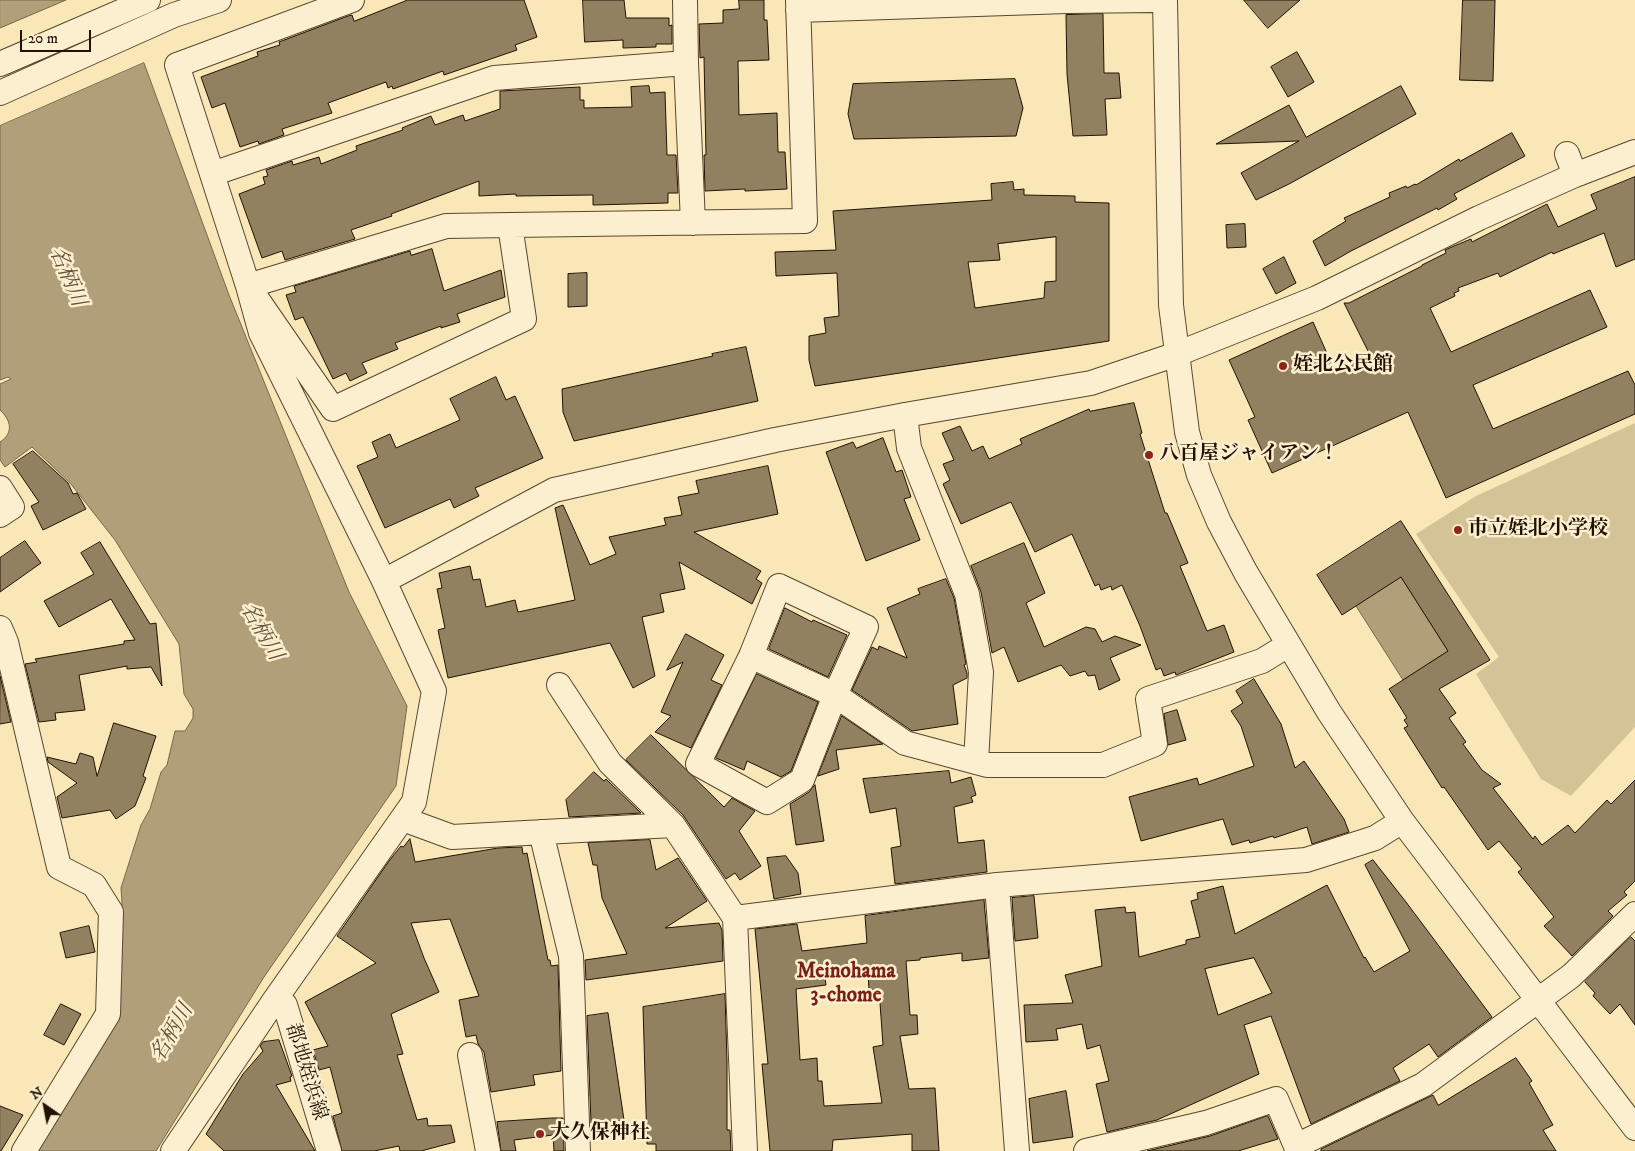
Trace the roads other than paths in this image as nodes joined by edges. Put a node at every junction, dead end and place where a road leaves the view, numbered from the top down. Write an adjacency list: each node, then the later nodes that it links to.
1 (148, 0): 10 (street)
2 (219, 0): 12 (street)
3 (352, 0): 14 (street)
4 (685, 0): 11 (street)
5 (1067, 0): 6 (street); 8 (street)
6 (1154, 0)
7 (1165, 0): 18 (street)
8 (926, 3): 9 (street)
9 (798, 5): 15 (street)
10 (0, 64)
11 (686, 64): 14 (street); 15 (street)
12 (0, 93)
13 (1635, 152): 18 (street)
14 (212, 174): 17 (street)
15 (693, 223): 16 (street)
16 (510, 225): 17 (street); 17 (street)
17 (248, 286): 22 (street)
18 (1177, 354): 19 (street); 24 (street)
19 (905, 415): 22 (street); 28 (street)
20 (0, 488): 21 (street)
21 (0, 515)
22 (384, 582): 29 (street)
23 (0, 628): 41 (street)
24 (1288, 645): 28 (street); 30 (street)
25 (751, 656): 27 (street); 27 (street); 27 (street)
26 (559, 685): 31 (street)
27 (834, 695): 28 (street)
28 (976, 762)
29 (403, 819): 32 (street); 37 (street)
30 (1402, 821): 33 (street); 36 (street)
31 (673, 825): 32 (street); 35 (street)
32 (541, 832): 45 (street)
33 (997, 885): 35 (street); 47 (street)
34 (1635, 914): 36 (street)
35 (735, 918): 46 (street)
36 (1538, 1000): 39 (street); 40 (street)
37 (274, 1001): 42 (street); 43 (street, 都地姪浜線)
38 (470, 1055): 44 (street)
39 (1635, 1128)
40 (1297, 1148): 48 (street)
41 (24, 1151)
42 (173, 1151)
43 (329, 1151)
44 (488, 1151)
45 (578, 1151)
46 (745, 1151)
47 (1017, 1151)
48 (1086, 1151)

